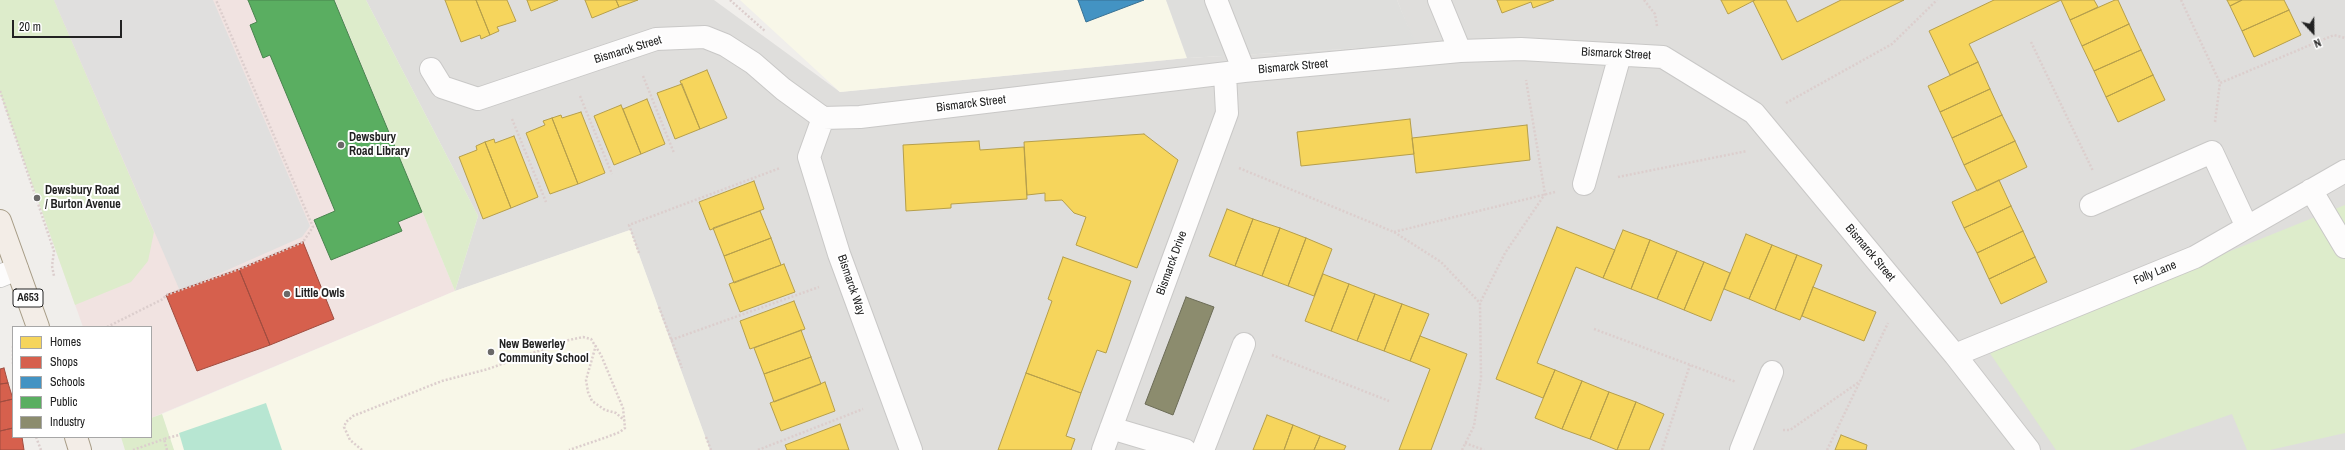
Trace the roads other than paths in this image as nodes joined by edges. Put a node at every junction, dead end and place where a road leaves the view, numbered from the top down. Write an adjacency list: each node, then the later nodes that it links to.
1 (1216, 0): 6 (street, Bismarck Drive)
2 (1439, 0): 3 (street)
3 (1460, 51): 4 (street, Bismarck Street); 6 (street, Bismarck Street)
4 (1620, 55): 9 (street); 18 (street, Bismarck Street)
5 (432, 69): 7 (street, Bismarck Street)
6 (1234, 72): 7 (street, Bismarck Street); 20 (street, Bismarck Drive)
7 (823, 118): 23 (street, Bismarck Way)
8 (2345, 171): 10 (street, Folly Lane)
9 (1584, 184)
10 (2311, 190): 13 (street, Folly Lane); 14 (street)
11 (2099, 202): 13 (street)
12 (0, 221): 15 (main road, A653)
13 (2247, 227): 18 (street, Folly Lane)
14 (2345, 247)
15 (8, 273): 16 (main road, A653)
16 (37, 326)
17 (1244, 344): 26 (street)
18 (1956, 355): 28 (street, Bismarck Street)
19 (1768, 382): 27 (street)
20 (1111, 428): 24 (street, Bismarck Drive); 25 (street)
21 (76, 438): 22 (main road)
22 (80, 450)
23 (911, 450)
24 (1103, 450)
25 (1185, 450)
26 (1204, 450)
27 (1741, 450)
28 (2028, 450)

